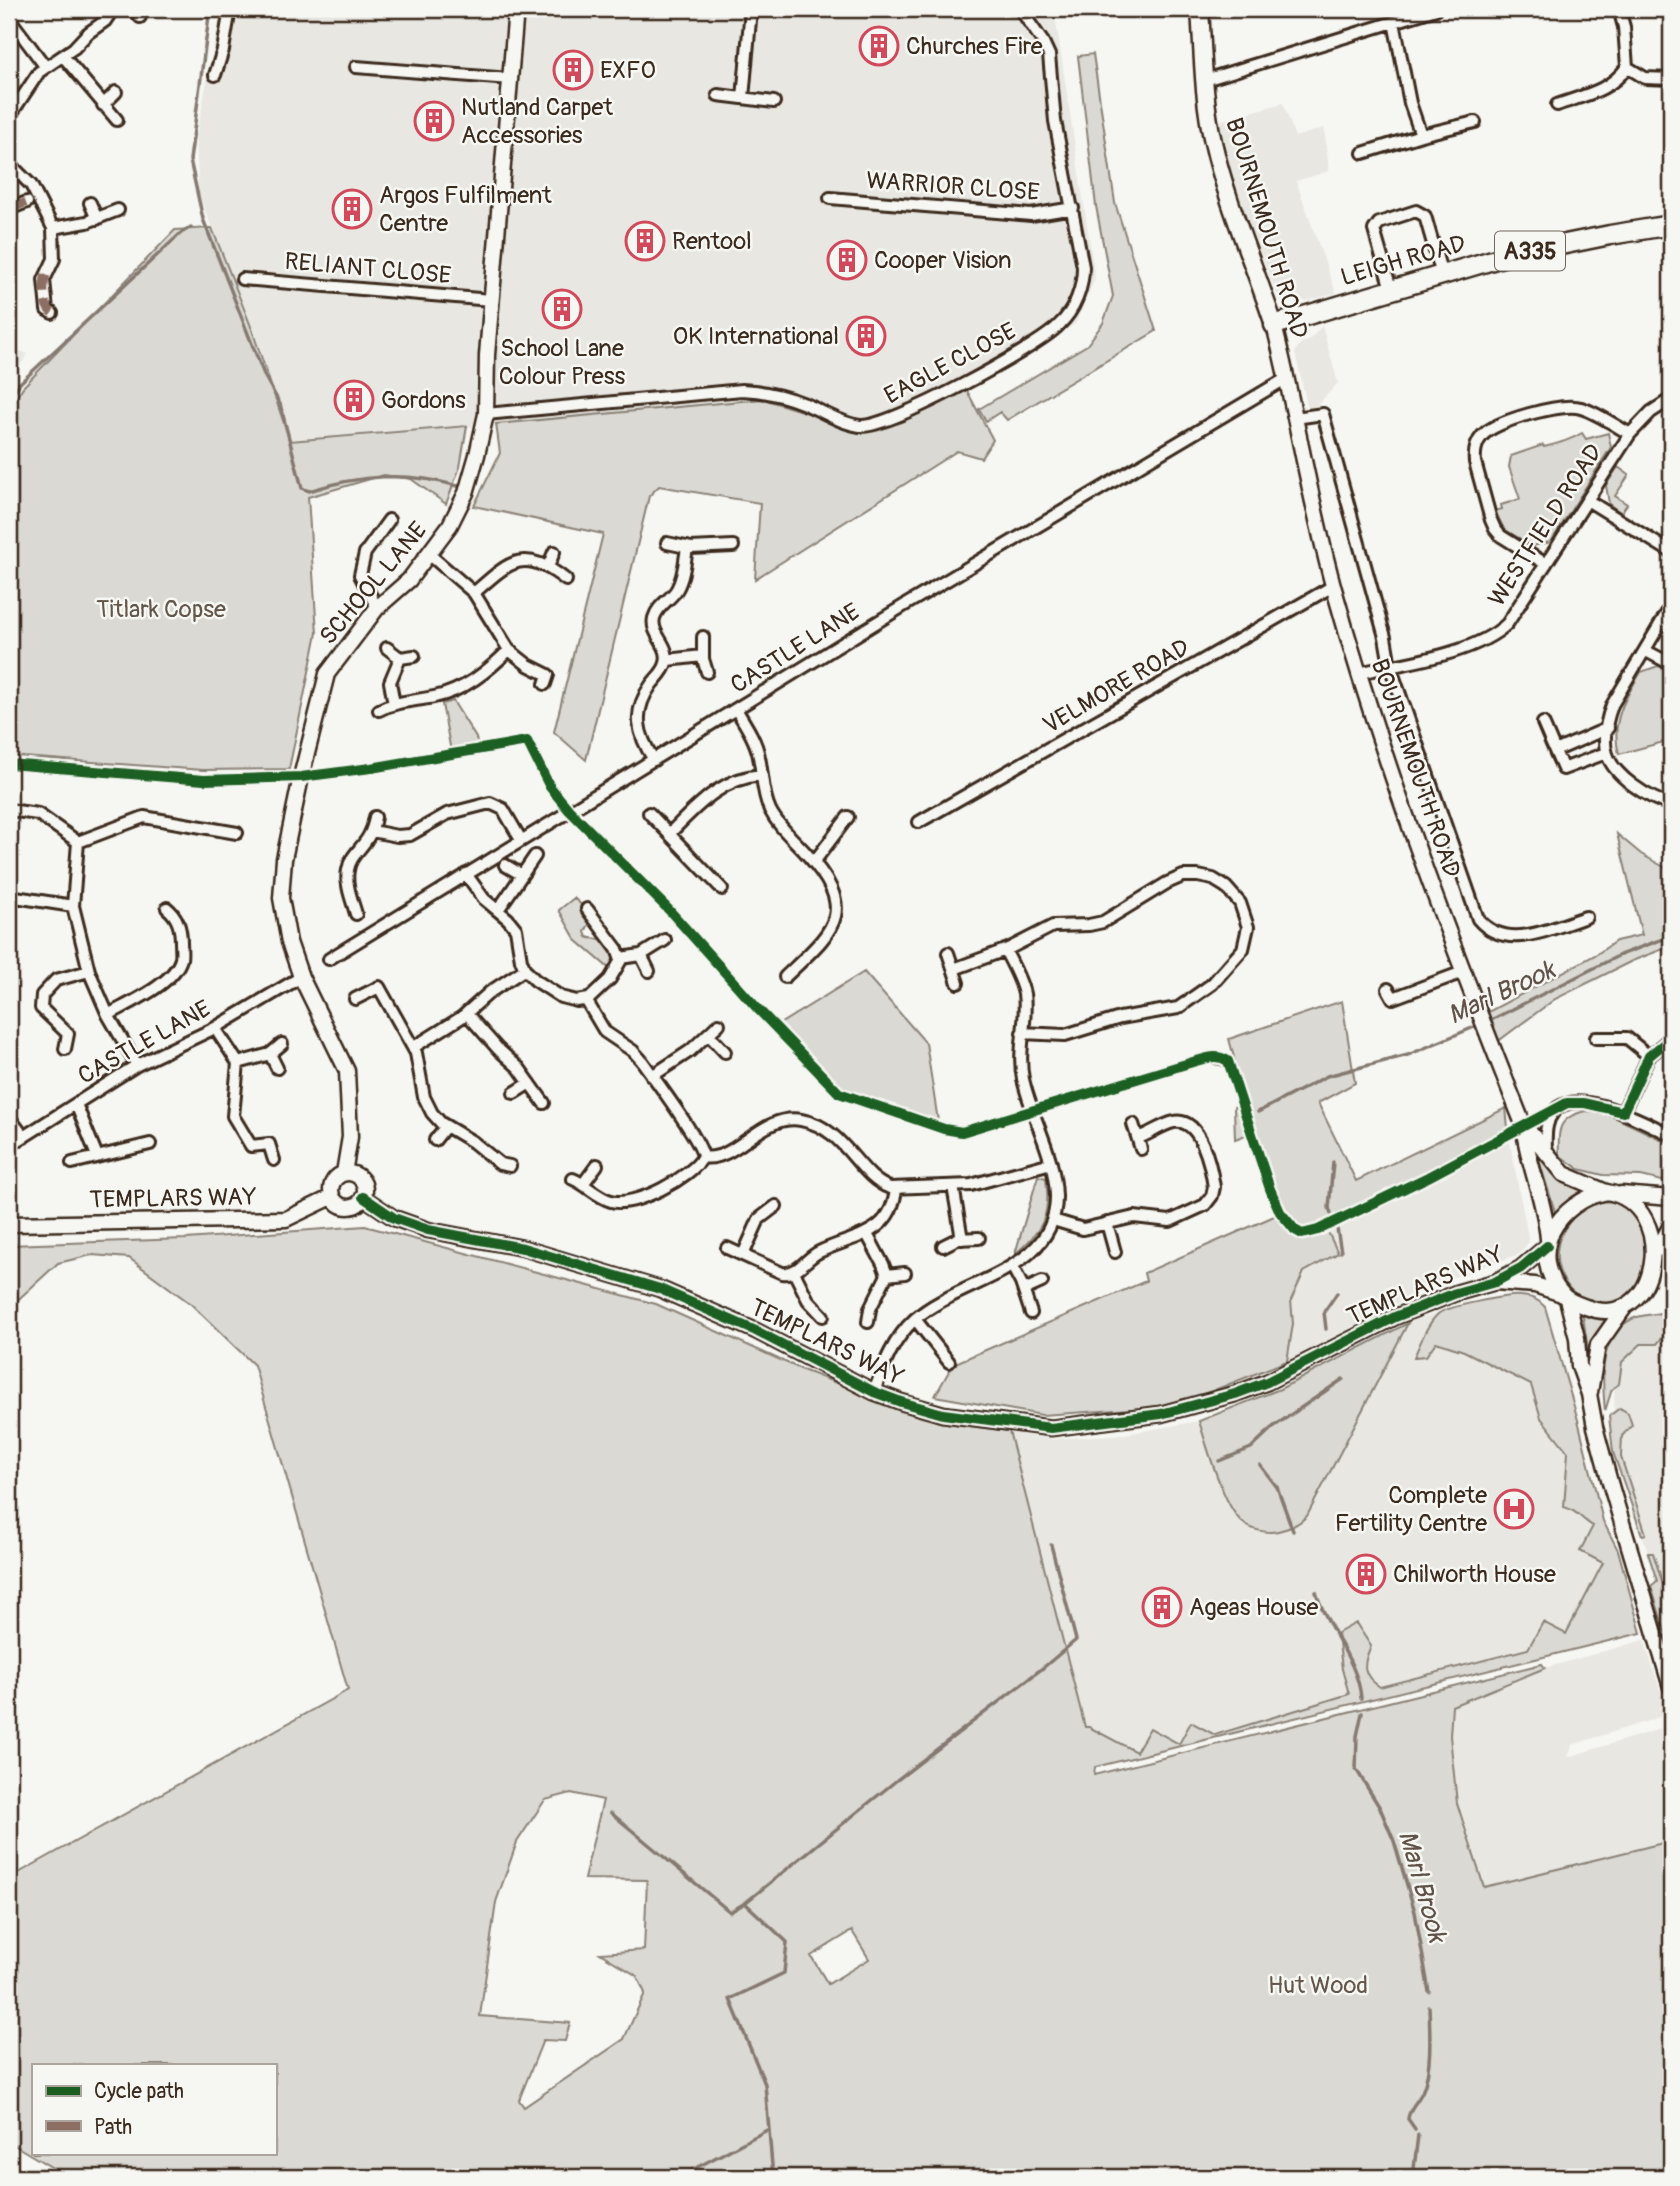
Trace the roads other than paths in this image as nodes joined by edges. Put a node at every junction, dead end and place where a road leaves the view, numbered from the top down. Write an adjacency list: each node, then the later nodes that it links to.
1 (113, 9): 11 (street)
2 (230, 9): 15 (street)
3 (516, 9): 16 (street, SCHOOL LANE)
4 (751, 9): 21 (street)
5 (1020, 9): 34 (street, EAGLE CLOSE)
6 (1200, 9): 18 (main road, BOURNEMOUTH ROAD)
7 (1436, 9): 10 (street)
8 (1619, 9): 14 (street)
9 (9, 18): 12 (street)
10 (1394, 22): 18 (street); 28 (street)
11 (63, 56): 12 (street); 23 (street)
12 (45, 66): 25 (street)
13 (356, 67): 16 (street)
14 (1627, 67): 17 (street); 24 (street)
15 (215, 75)
16 (510, 79): 43 (street, SCHOOL LANE)
17 (1671, 79)
18 (1205, 80): 45 (main road, BOURNEMOUTH ROAD)
19 (116, 92): 23 (street)
20 (718, 95): 21 (street)
21 (743, 98): 22 (street)
22 (774, 102)
23 (103, 105): 26 (street)
24 (1557, 105)
25 (9, 117)
26 (117, 120)
27 (1475, 122): 28 (street)
28 (1421, 135): 29 (street)
29 (1363, 153)
30 (9, 163): 39 (street)
31 (831, 198): 34 (street, WARRIOR CLOSE)
32 (27, 202): 35 (street)
33 (90, 203): 37 (street)
34 (1073, 208): 48 (street, EAGLE CLOSE)
35 (9, 209)
36 (118, 210): 37 (street)
37 (97, 219): 39 (street)
38 (1671, 225): 40 (main road, LEIGH ROAD / A335)
39 (53, 228): 44 (street)
40 (1442, 275): 42 (main road, LEIGH ROAD / A335); 42 (street)
41 (242, 279): 43 (street, RELIANT CLOSE)
42 (1391, 289): 45 (main road, LEIGH ROAD / A335)
43 (491, 300): 48 (street, SCHOOL LANE)
44 (51, 313)
45 (1274, 325): 46 (street, BOURNEMOUTH ROAD)
46 (1287, 378): 49 (street, BOURNEMOUTH ROAD); 82 (street, CASTLE LANE)
47 (1671, 399): 50 (street, WESTFIELD ROAD)
48 (486, 414): 60 (street, SCHOOL LANE)
49 (1296, 418): 64 (street, BOURNEMOUTH ROAD); 77 (street, BOURNEMOUTH ROAD)
50 (1630, 434): 51 (street, WESTFIELD ROAD); 61 (street)
51 (1587, 499): 59 (street); 61 (street, WESTFIELD ROAD)
52 (389, 520): 54 (street)
53 (369, 524): 54 (street)
54 (379, 534): 67 (street)
55 (667, 543): 57 (street)
56 (733, 546): 57 (street)
57 (687, 547): 75 (street)
58 (554, 552): 62 (street)
59 (1671, 552)
60 (430, 555): 65 (street); 67 (street, SCHOOL LANE)
61 (1546, 564): 77 (street, WESTFIELD ROAD)
62 (548, 567): 63 (street); 65 (street)
63 (566, 580)
64 (1333, 586): 79 (street, BOURNEMOUTH ROAD); 95 (street, VELMORE ROAD)
65 (474, 593): 70 (street)
66 (1671, 606): 71 (street)
67 (377, 608): 125 (street, SCHOOL LANE)
68 (703, 637): 73 (street)
69 (387, 648): 74 (street)
70 (509, 650): 80 (street); 81 (street)
71 (1646, 651): 76 (street); 85 (street)
72 (414, 656): 74 (street)
73 (703, 656): 75 (street); 78 (street)
74 (400, 658): 81 (street)
75 (667, 660): 88 (street)
76 (1671, 664)
77 (1390, 666): 79 (street, WESTFIELD ROAD); 113 (street, BOURNEMOUTH ROAD)
78 (707, 672)
79 (1359, 673): 124 (street, BOURNEMOUTH ROAD)
80 (545, 684)
81 (394, 704): 83 (street)
82 (736, 709): 88 (street, CASTLE LANE); 89 (street)
83 (379, 710)
84 (1543, 723): 86 (street)
85 (1608, 728): 86 (street); 87 (street)
86 (1555, 751): 87 (street)
87 (1606, 753): 90 (street)
88 (654, 760): 99 (street, CASTLE LANE)
89 (761, 775): 98 (street); 102 (street)
90 (1671, 805)
91 (9, 810): 100 (street)
92 (649, 813): 98 (street)
93 (375, 817): 96 (street)
94 (848, 817): 102 (street)
95 (919, 822)
96 (372, 831): 99 (street); 112 (street)
97 (237, 833): 100 (street)
98 (669, 834): 106 (street)
99 (521, 840): 104 (street, CASTLE LANE)
100 (78, 842): 108 (street)
101 (535, 856): 105 (street)
102 (814, 862): 126 (street)
103 (505, 864): 105 (street)
104 (466, 874): 110 (street); 119 (street, CASTLE LANE)
105 (522, 875): 110 (street)
106 (722, 889)
107 (9, 896): 108 (street)
108 (73, 906): 122 (street)
109 (587, 909): 118 (street)
110 (498, 910): 121 (street)
111 (175, 913): 131 (street)
112 (356, 914)
113 (1586, 917)
114 (665, 940): 117 (street)
115 (1005, 950): 120 (street); 136 (street); 136 (street)
116 (948, 953): 120 (street)
117 (641, 955): 118 (street); 123 (street)
118 (621, 958): 130 (street)
119 (329, 959)
120 (954, 969): 127 (street)
121 (525, 970): 130 (street); 132 (street)
122 (89, 971): 131 (street); 137 (street)
123 (649, 971)
124 (1463, 972): 128 (street); 160 (street, BOURNEMOUTH ROAD)
125 (301, 977): 135 (street, CASTLE LANE); 177 (street, SCHOOL LANE)
126 (785, 977)
127 (958, 983)
128 (1388, 989)
129 (355, 999): 144 (street)
130 (586, 1000): 152 (street)
131 (107, 1014): 150 (street)
132 (467, 1014): 144 (street); 153 (street)
133 (719, 1024): 138 (street)
134 (1611, 1024): 140 (street)
135 (215, 1028): 149 (street); 150 (street, CASTLE LANE)
136 (1022, 1033): 174 (street)
137 (68, 1034): 139 (street); 145 (street)
138 (708, 1034): 146 (street); 152 (street)
139 (82, 1035)
140 (1609, 1037): 141 (street); 148 (street)
141 (1596, 1038)
142 (1671, 1038): 148 (street)
143 (282, 1044): 147 (street)
144 (414, 1047): 161 (street)
145 (65, 1049)
146 (725, 1052)
147 (270, 1054): 149 (street); 151 (street)
148 (1649, 1056): 157 (street)
149 (238, 1063): 167 (street)
150 (137, 1065): 156 (street, CASTLE LANE)
151 (277, 1068)
152 (652, 1076): 171 (street)
153 (530, 1083): 154 (street); 155 (street)
154 (514, 1093)
155 (544, 1103)
156 (76, 1104): 163 (street, CASTLE LANE); 170 (street)
157 (1623, 1112): 162 (street); 169 (street)
158 (9, 1117): 163 (street)
159 (1133, 1124): 186 (street)
160 (1523, 1124): 169 (street, BOURNEMOUTH ROAD); 192 (street, BOURNEMOUTH ROAD)
161 (446, 1126): 164 (street); 176 (street)
162 (1671, 1135)
163 (24, 1137): 168 (street, CASTLE LANE)
164 (435, 1140)
165 (282, 1141): 167 (street)
166 (150, 1144): 170 (street)
167 (269, 1144): 172 (street)
168 (9, 1146)
169 (1546, 1153): 180 (street, BOURNEMOUTH ROAD)
170 (97, 1156): 173 (street)
171 (703, 1157): 175 (street); 179 (street)
172 (274, 1160)
173 (72, 1163)
174 (1051, 1163): 178 (street); 185 (street)
175 (597, 1165)
176 (510, 1166)
177 (344, 1173): 181 (street); 182 (street, TEMPLARS WAY)
178 (953, 1186): 179 (street); 190 (street)
179 (896, 1189): 189 (street)
180 (1611, 1193): 183 (street); 192 (street); 195 (street)
181 (332, 1197): 182 (street, TEMPLARS WAY); 187 (street, TEMPLARS WAY)
182 (363, 1197): 212 (street, TEMPLARS WAY)
183 (1669, 1197)
184 (776, 1206): 197 (street)
185 (1053, 1220): 186 (street); 198 (street)
186 (1107, 1223): 196 (street)
187 (9, 1224)
188 (1671, 1225): 195 (street)
189 (867, 1234): 199 (street); 201 (street)
190 (962, 1238): 191 (street); 193 (street)
191 (978, 1238)
192 (1547, 1242): 203 (street, TEMPLARS WAY); 205 (street)
193 (943, 1246)
194 (727, 1248): 197 (street)
195 (1658, 1249): 206 (street)
196 (1115, 1252)
197 (743, 1255): 199 (street)
198 (1012, 1266): 204 (street); 209 (street)
199 (794, 1272): 208 (street)
200 (905, 1273): 201 (street)
201 (887, 1275): 210 (street)
202 (1042, 1282): 204 (street)
203 (1495, 1282): 205 (street, TEMPLARS WAY); 212 (street, TEMPLARS WAY)
204 (1024, 1290): 207 (street)
205 (1564, 1297): 206 (street); 213 (street)
206 (1624, 1308): 213 (street)
207 (1031, 1313)
208 (823, 1316)
209 (915, 1319): 211 (street); 212 (street)
210 (868, 1322)
211 (949, 1362)
212 (874, 1392)
213 (1589, 1394): 214 (street)
214 (1671, 1687)

